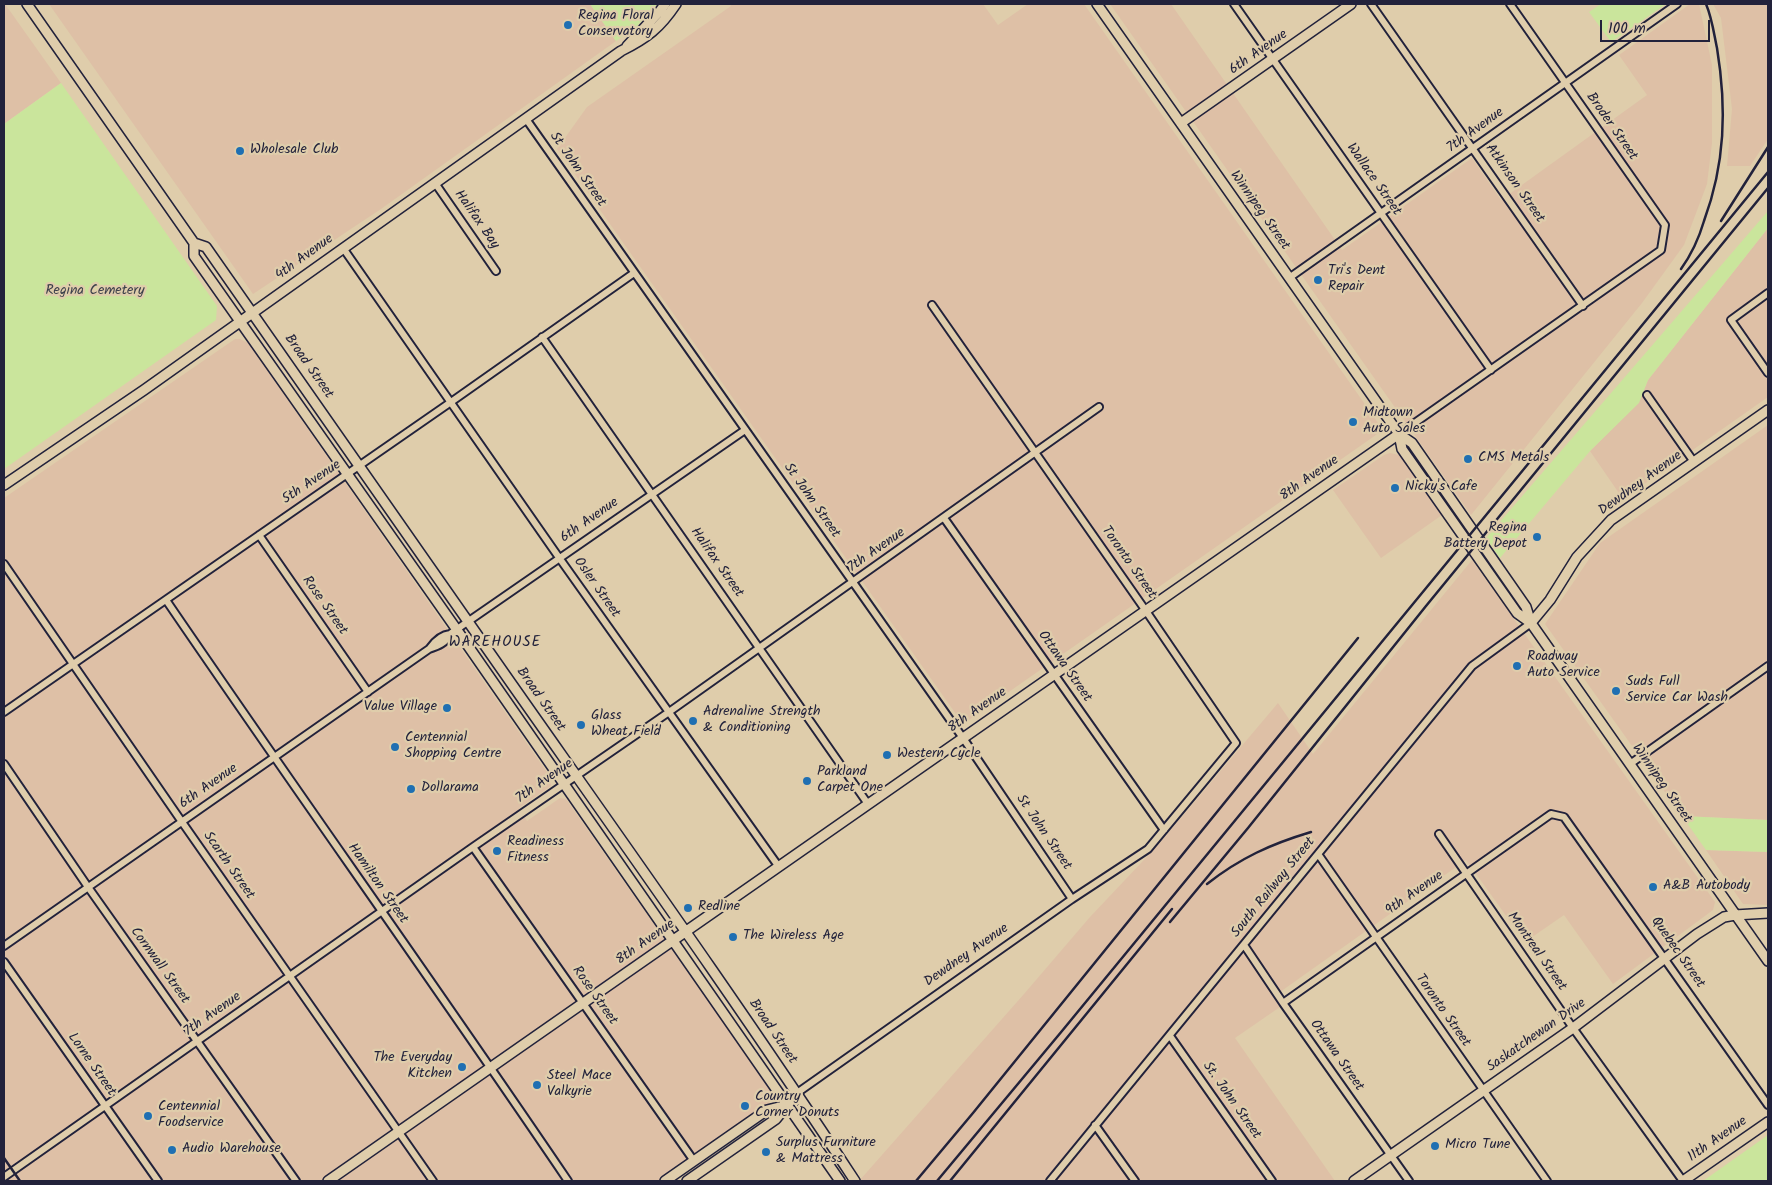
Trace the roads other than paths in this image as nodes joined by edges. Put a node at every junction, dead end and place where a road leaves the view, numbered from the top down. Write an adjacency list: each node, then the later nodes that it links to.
1 (27, 4): 18 (main road, Broad Street)
2 (665, 4): 10 (main road)
3 (676, 4): 10 (main road)
4 (1097, 4): 14 (main road, Winnipeg Street)
5 (1234, 4): 11 (street, Wallace Street)
6 (1351, 4): 11 (main road, 6th Avenue)
7 (1372, 4): 15 (street, Atkinson Street)
8 (1510, 4): 12 (street, Broder Street)
9 (1677, 4): 12 (street, 7th Avenue)
10 (621, 51): 13 (main road, 4th Avenue)
11 (1273, 59): 14 (main road, 6th Avenue); 17 (street, Wallace Street)
12 (1565, 84): 15 (street, 7th Avenue); 20 (street, Broder Street)
13 (526, 119): 16 (main road, 4th Avenue); 22 (street, St John Street)
14 (1181, 124): 23 (main road, Winnipeg Street)
15 (1474, 149): 17 (street, 7th Avenue); 26 (street, Atkinson Street)
16 (435, 183): 19 (main road, 4th Avenue); 21 (street, Halifax Bay)
17 (1381, 214): 23 (street, 7th Avenue); 30 (street, Wallace Street)
18 (194, 243): 27 (main road, Broad Street); 28 (main road, Broad Street)
19 (343, 248): 27 (main road, 4th Avenue); 33 (street, Osler Street)
20 (1644, 263): 26 (street, 8th Avenue)
21 (496, 271)
22 (634, 273): 29 (street, 5th Avenue); 36 (street, St John Street)
23 (1289, 278): 37 (main road, Winnipeg Street)
24 (1768, 293): 31 (street)
25 (932, 306): 38 (street, Toronto Street)
26 (1583, 306): 30 (street, 8th Avenue)
27 (253, 313): 28 (main road, 4th Avenue); 40 (main road, Broad Street)
28 (240, 322): 41 (main road, Broad Street); 42 (main road, 4th Avenue)
29 (542, 337): 33 (street, 5th Avenue); 43 (street, Halifax Street)
30 (1491, 370): 37 (street, 8th Avenue)
31 (1768, 373)
32 (1647, 395): 39 (street)
33 (450, 402): 40 (street, 5th Avenue); 46 (street, Osler Street)
34 (1099, 407): 38 (street, 7th Avenue)
35 (1768, 410): 39 (main road, Dewdney Avenue)
36 (745, 430): 43 (street, 6th Avenue); 48 (street, St John Street)
37 (1399, 434): 50 (main road, 8th Avenue); 52 (main road, Winnipeg Street)
38 (1036, 453): 44 (street, 7th Avenue); 50 (street, Toronto Street)
39 (1694, 462): 52 (main road, Dewdney Avenue)
40 (361, 465): 41 (street, 5th Avenue); 51 (main road, Broad Street)
41 (348, 474): 45 (street, 5th Avenue); 53 (main road, Broad Street)
42 (4, 485)
43 (653, 494): 46 (street, 6th Avenue); 54 (street, Halifax Street)
44 (944, 518): 48 (street, 7th Avenue); 57 (street, Ottawa Street)
45 (259, 535): 49 (street, 5th Avenue); 58 (street, Rose Street)
46 (560, 559): 51 (street, 6th Avenue); 60 (street, Osler Street)
47 (4, 564): 55 (street, Scarth Street)
48 (853, 582): 54 (street, 7th Avenue); 61 (street, St John Street)
49 (166, 600): 55 (street, 5th Avenue); 62 (street, Hamilton Street)
50 (1146, 611): 57 (main road, 8th Avenue); 70 (street, Toronto Street)
51 (468, 622): 53 (street, 6th Avenue); 65 (main road, Broad Street)
52 (1531, 623): 64 (main road, Winnipeg Street); 73 (street, South Railway Street)
53 (454, 632): 58 (street, 6th Avenue); 66 (main road, Broad Street)
54 (759, 648): 60 (street, 7th Avenue); 67 (street, Halifax Street)
55 (73, 664): 59 (street, 5th Avenue); 69 (street, Scarth Street)
56 (1768, 666): 64 (street)
57 (1054, 675): 61 (main road, 8th Avenue); 70 (street, Ottawa Street)
58 (368, 692): 62 (street, 6th Avenue)
59 (4, 712)
60 (669, 712): 65 (street, 7th Avenue); 74 (street, Osler Street)
61 (963, 738): 67 (main road, 8th Avenue); 77 (street, St John Street)
62 (274, 758): 69 (street, 6th Avenue); 78 (street, Hamilton Street)
63 (4, 764): 76 (street, Cornwall Street)
64 (1630, 764): 80 (main road, Winnipeg Street)
65 (577, 776): 66 (street, 7th Avenue); 81 (main road, Broad Street)
66 (564, 784): 72 (street, 7th Avenue); 83 (main road, Broad Street)
67 (868, 804): 74 (main road, 8th Avenue)
68 (1564, 817): 75 (street, 9th Avenue); 86 (street, Quebec Street)
69 (182, 822): 76 (street, 6th Avenue); 89 (street, Scarth Street)
70 (1164, 830): 77 (street, Dewdney Avenue)
71 (1439, 834): 75 (street, Montreal Street)
72 (473, 846): 78 (street, 7th Avenue); 90 (street, Rose Street)
73 (1318, 854): 82 (street, Toronto Street); 84 (street, South Railway Street)
74 (779, 867): 81 (main road, 8th Avenue)
75 (1467, 873): 82 (street, 9th Avenue); 92 (street, Montreal Street)
76 (88, 888): 85 (street, 6th Avenue); 94 (street, Cornwall Street)
77 (1072, 899): 97 (street, Dewdney Avenue)
78 (381, 912): 89 (street, 7th Avenue); 95 (street, Hamilton Street)
79 (1768, 913): 80 (main road)
80 (1735, 915): 86 (main road, Saskatchewan Drive); 87 (main road, Winnipeg Street)
81 (686, 931): 83 (main road, 8th Avenue); 97 (main road, Broad Street)
82 (1375, 938): 91 (street, 9th Avenue); 96 (street, Toronto Street)
83 (673, 941): 90 (main road, 8th Avenue); 98 (main road, Broad Street)
84 (1244, 945): 91 (street, Ottawa Street); 93 (street, South Railway Street)
85 (4, 946)
86 (1665, 958): 92 (main road, Saskatchewan Drive); 99 (street, Quebec Street)
87 (1768, 961)
88 (4, 962): 100 (street, Lorne Street)
89 (290, 976): 94 (street, 7th Avenue); 103 (street, Scarth Street)
90 (584, 1003): 95 (main road, 8th Avenue); 105 (street, Rose Street)
91 (1283, 1003): 104 (street, Ottawa Street)
92 (1573, 1028): 96 (main road, Saskatchewan Drive); 122 (street, Montreal Street)
93 (1170, 1036): 102 (street, South Railway Street); 118 (street, St. John Street)
94 (198, 1041): 100 (street, 7th Avenue); 108 (street, Cornwall Street)
95 (491, 1068): 103 (main road, 8th Avenue); 111 (street, Hamilton Street)
96 (1483, 1090): 104 (main road, Saskatchewan Drive); 121 (street, Toronto Street)
97 (797, 1094): 98 (main road, Dewdney Avenue); 115 (main road, Broad Street)
98 (787, 1105): 105 (main road); 113 (main road, Dewdney Avenue); 114 (main road, Broad Street)
99 (1768, 1105)
100 (105, 1106): 106 (street, 7th Avenue); 107 (street, Lorne Street)
101 (1768, 1122): 122 (main road, 11th Avenue)
102 (1095, 1125): 116 (street, South Railway Street); 117 (street)
103 (399, 1132): 109 (main road, 8th Avenue); 110 (street, Scarth Street)
104 (1391, 1155): 119 (main road, Saskatchewan Drive); 120 (street, Ottawa Street)
105 (694, 1161): 112 (main road)
106 (4, 1177)
107 (158, 1181)
108 (296, 1181)
109 (328, 1181)
110 (433, 1181)
111 (568, 1181)
112 (665, 1181)
113 (687, 1181)
114 (840, 1181)
115 (855, 1181)
116 (1050, 1181)
117 (1135, 1181)
118 (1272, 1181)
119 (1354, 1181)
120 (1409, 1181)
121 (1547, 1181)
122 (1683, 1181)

